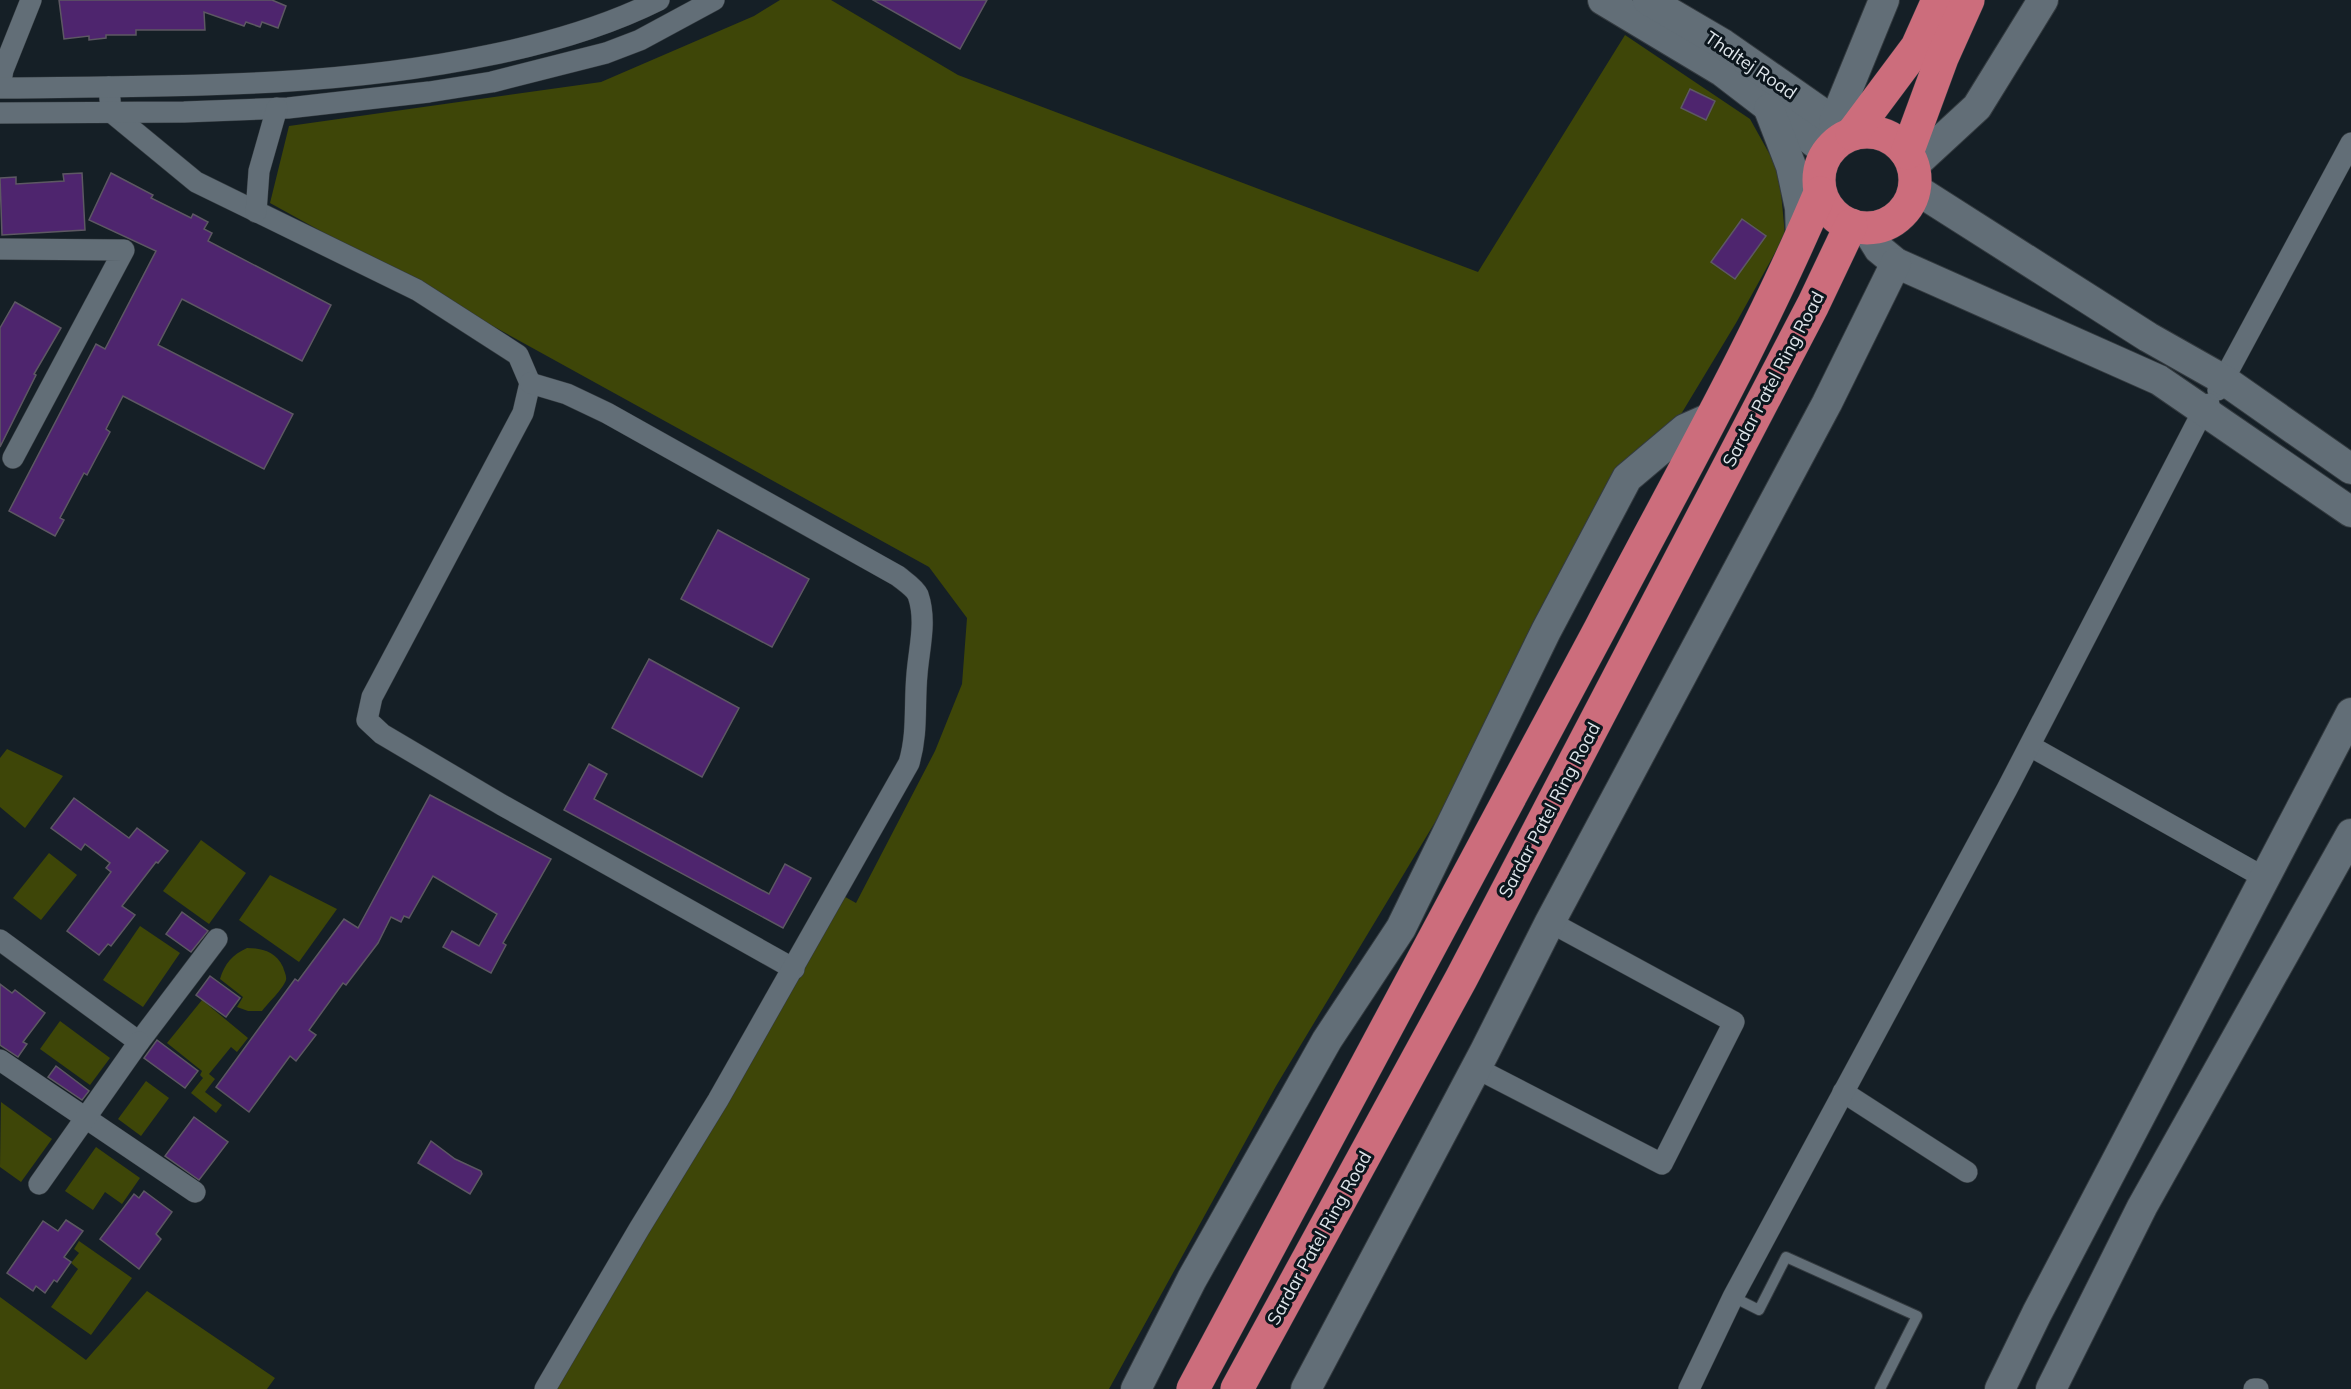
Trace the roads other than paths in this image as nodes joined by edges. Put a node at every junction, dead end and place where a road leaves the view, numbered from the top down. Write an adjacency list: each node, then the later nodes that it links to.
1 (31, 0): 10 (street)
2 (659, 0): 11 (street)
3 (714, 0): 13 (street)
4 (1603, 0): 12 (street)
5 (1648, 0): 16 (street, Thaltej Road)
6 (1884, 0): 16 (street)
7 (1938, 0): 16 (highway)
8 (1968, 0): 18 (highway)
9 (2043, 0): 18 (street)
10 (0, 87): 11 (street)
11 (109, 87): 14 (street)
12 (1768, 107): 16 (street); 22 (street)
13 (277, 108): 14 (street); 20 (street)
14 (111, 112): 15 (street); 20 (street)
15 (0, 113)
16 (1838, 136): 18 (highway); 19 (highway)
17 (2351, 143): 26 (street)
18 (1912, 169): 21 (highway); 26 (street)
19 (1820, 193): 21 (highway); 22 (highway, Sardar Patel Ring Road)
20 (256, 212): 25 (street)
21 (1858, 226): 24 (street); 51 (highway, Sardar Patel Ring Road)
22 (1801, 238): 27 (highway, Sardar Patel Ring Road)
23 (0, 249): 28 (street)
24 (1896, 263): 26 (street); 35 (street)
25 (530, 383): 38 (street); 38 (street)
26 (2213, 397): 29 (street); 30 (street); 32 (street)
27 (1710, 418): 49 (street, Sardar Patel Ring Road); 50 (highway, Sardar Patel Ring Road)
28 (13, 458)
29 (2351, 469)
30 (2351, 512)
31 (2351, 713): 34 (street)
32 (2030, 746): 34 (street); 42 (street)
33 (2351, 834): 56 (street)
34 (2265, 878): 55 (street)
35 (1550, 922): 41 (street); 41 (street)
36 (217, 939): 39 (street)
37 (0, 940): 39 (street)
38 (794, 969): 48 (street)
39 (139, 1042): 43 (street)
40 (0, 1060): 43 (street)
41 (1476, 1068): 52 (street)
42 (1843, 1092): 44 (street); 47 (street)
43 (85, 1118): 45 (street); 46 (street)
44 (1967, 1172)
45 (39, 1184)
46 (195, 1192)
47 (1733, 1297): 53 (street); 54 (lane)
48 (545, 1389)
49 (1136, 1389)
50 (1193, 1389)
51 (1237, 1389)
52 (1306, 1389)
53 (1689, 1389)
54 (1880, 1389)
55 (2000, 1389)
56 (2051, 1389)
57 (2254, 1389): 58 (street)
58 (2258, 1389)

